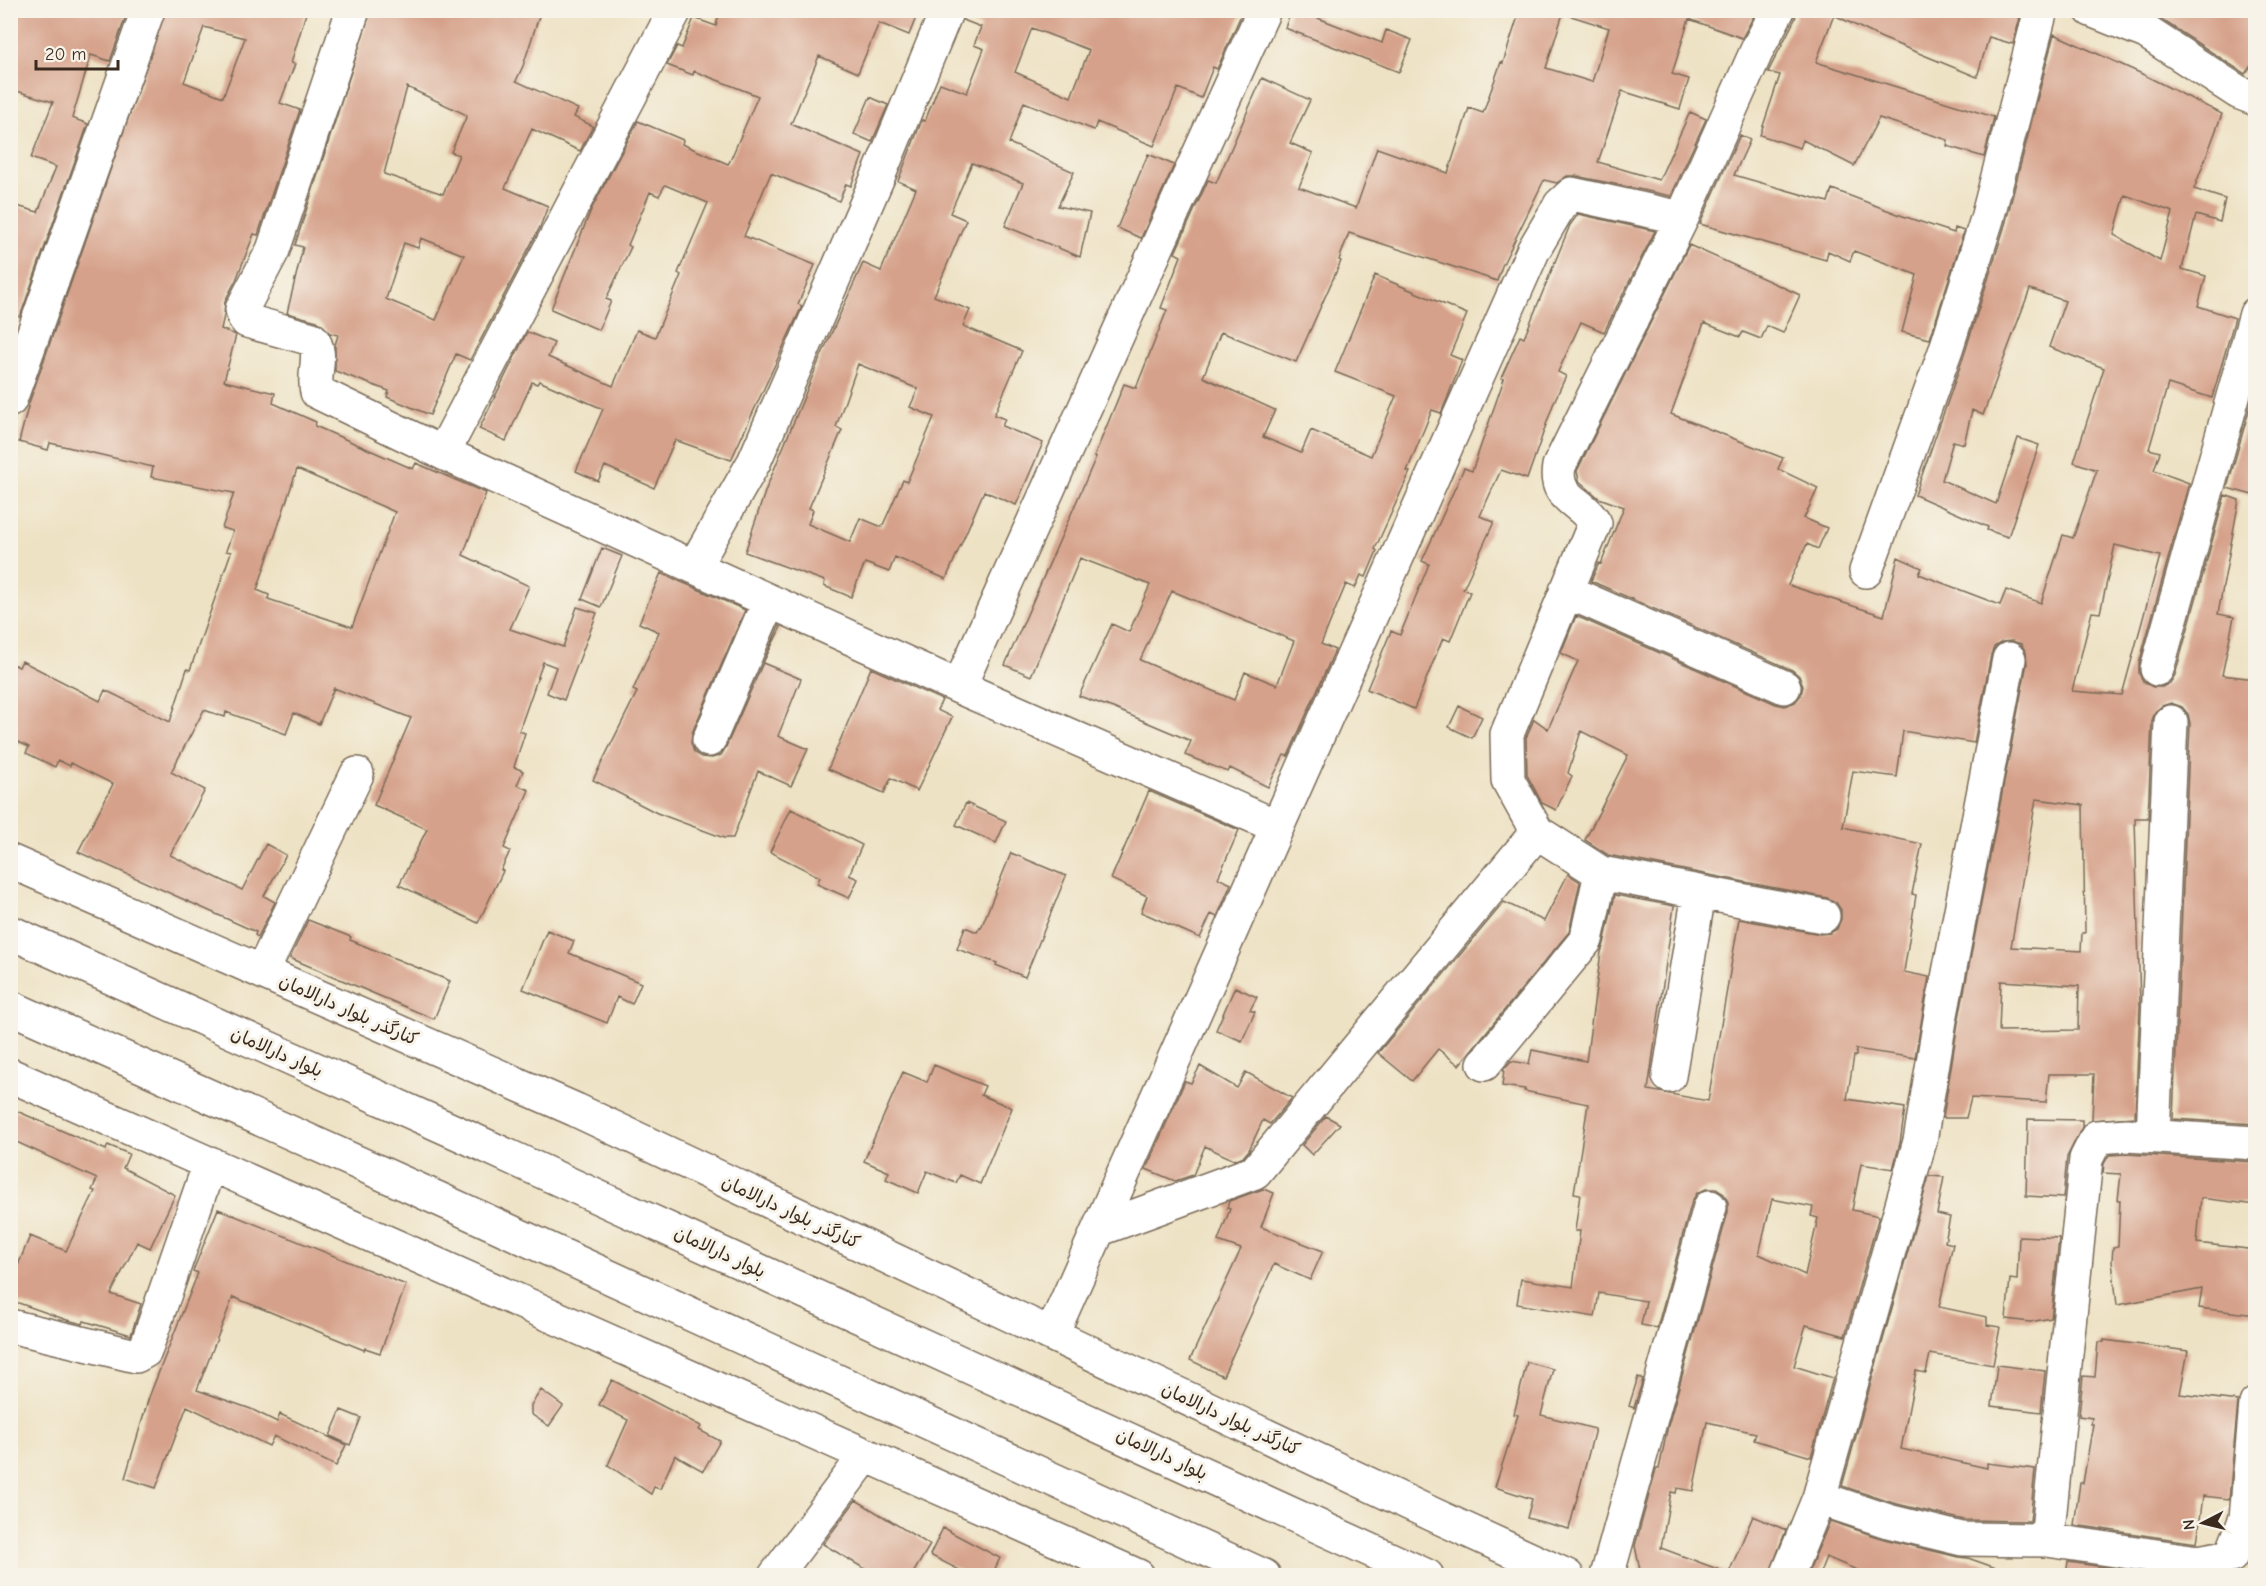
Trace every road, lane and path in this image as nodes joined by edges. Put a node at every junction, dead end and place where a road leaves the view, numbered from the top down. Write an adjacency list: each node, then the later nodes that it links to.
1 (148, 10): 13 (street)
2 (353, 10): 14 (street)
3 (675, 10): 14 (street)
4 (947, 10): 15 (street)
5 (1264, 10): 21 (street)
6 (1778, 10): 11 (street)
7 (2041, 10): 16 (street)
8 (2091, 10): 9 (street)
9 (2153, 21): 10 (street)
10 (2250, 88)
11 (1682, 218): 17 (street); 26 (street)
12 (2256, 314): 20 (street)
13 (10, 400)
14 (443, 453): 15 (street)
15 (694, 567): 18 (street)
16 (1866, 571)
17 (1566, 591): 22 (street); 27 (street)
18 (769, 601): 21 (street); 24 (street)
19 (2009, 659): 47 (street)
20 (2157, 669)
21 (959, 687): 26 (street)
22 (1784, 687)
23 (2171, 722): 38 (street)
24 (709, 740)
25 (357, 774): 33 (street)
26 (1276, 826): 42 (street)
27 (1537, 832): 29 (street); 42 (street)
28 (10, 861): 33 (street, کنارگذر بلوار دارالامان)
29 (1601, 873): 30 (street); 35 (street)
30 (1699, 893): 31 (street); 37 (street)
31 (1823, 916)
32 (10, 932): 52 (street, بلوار دارالامان)
33 (262, 972): 44 (street, کنارگذر بلوار دارالامان)
34 (10, 1007): 51 (street)
35 (1484, 1064)
36 (10, 1075): 40 (street)
37 (1669, 1076)
38 (2153, 1136): 39 (street); 48 (street)
39 (2256, 1143)
40 (210, 1163): 43 (street); 46 (street)
41 (1710, 1207): 54 (street)
42 (1100, 1229): 44 (street)
43 (10, 1326)
44 (1052, 1334): 53 (street, کنارگذر بلوار دارالامان)
45 (2256, 1404): 48 (street)
46 (866, 1455): 49 (street); 50 (street)
47 (1819, 1498): 48 (street); 55 (street)
48 (2047, 1540)
49 (775, 1575)
50 (1138, 1575)
51 (1264, 1575)
52 (1427, 1575)
53 (1567, 1575)
54 (1607, 1575)
55 (1787, 1575)

